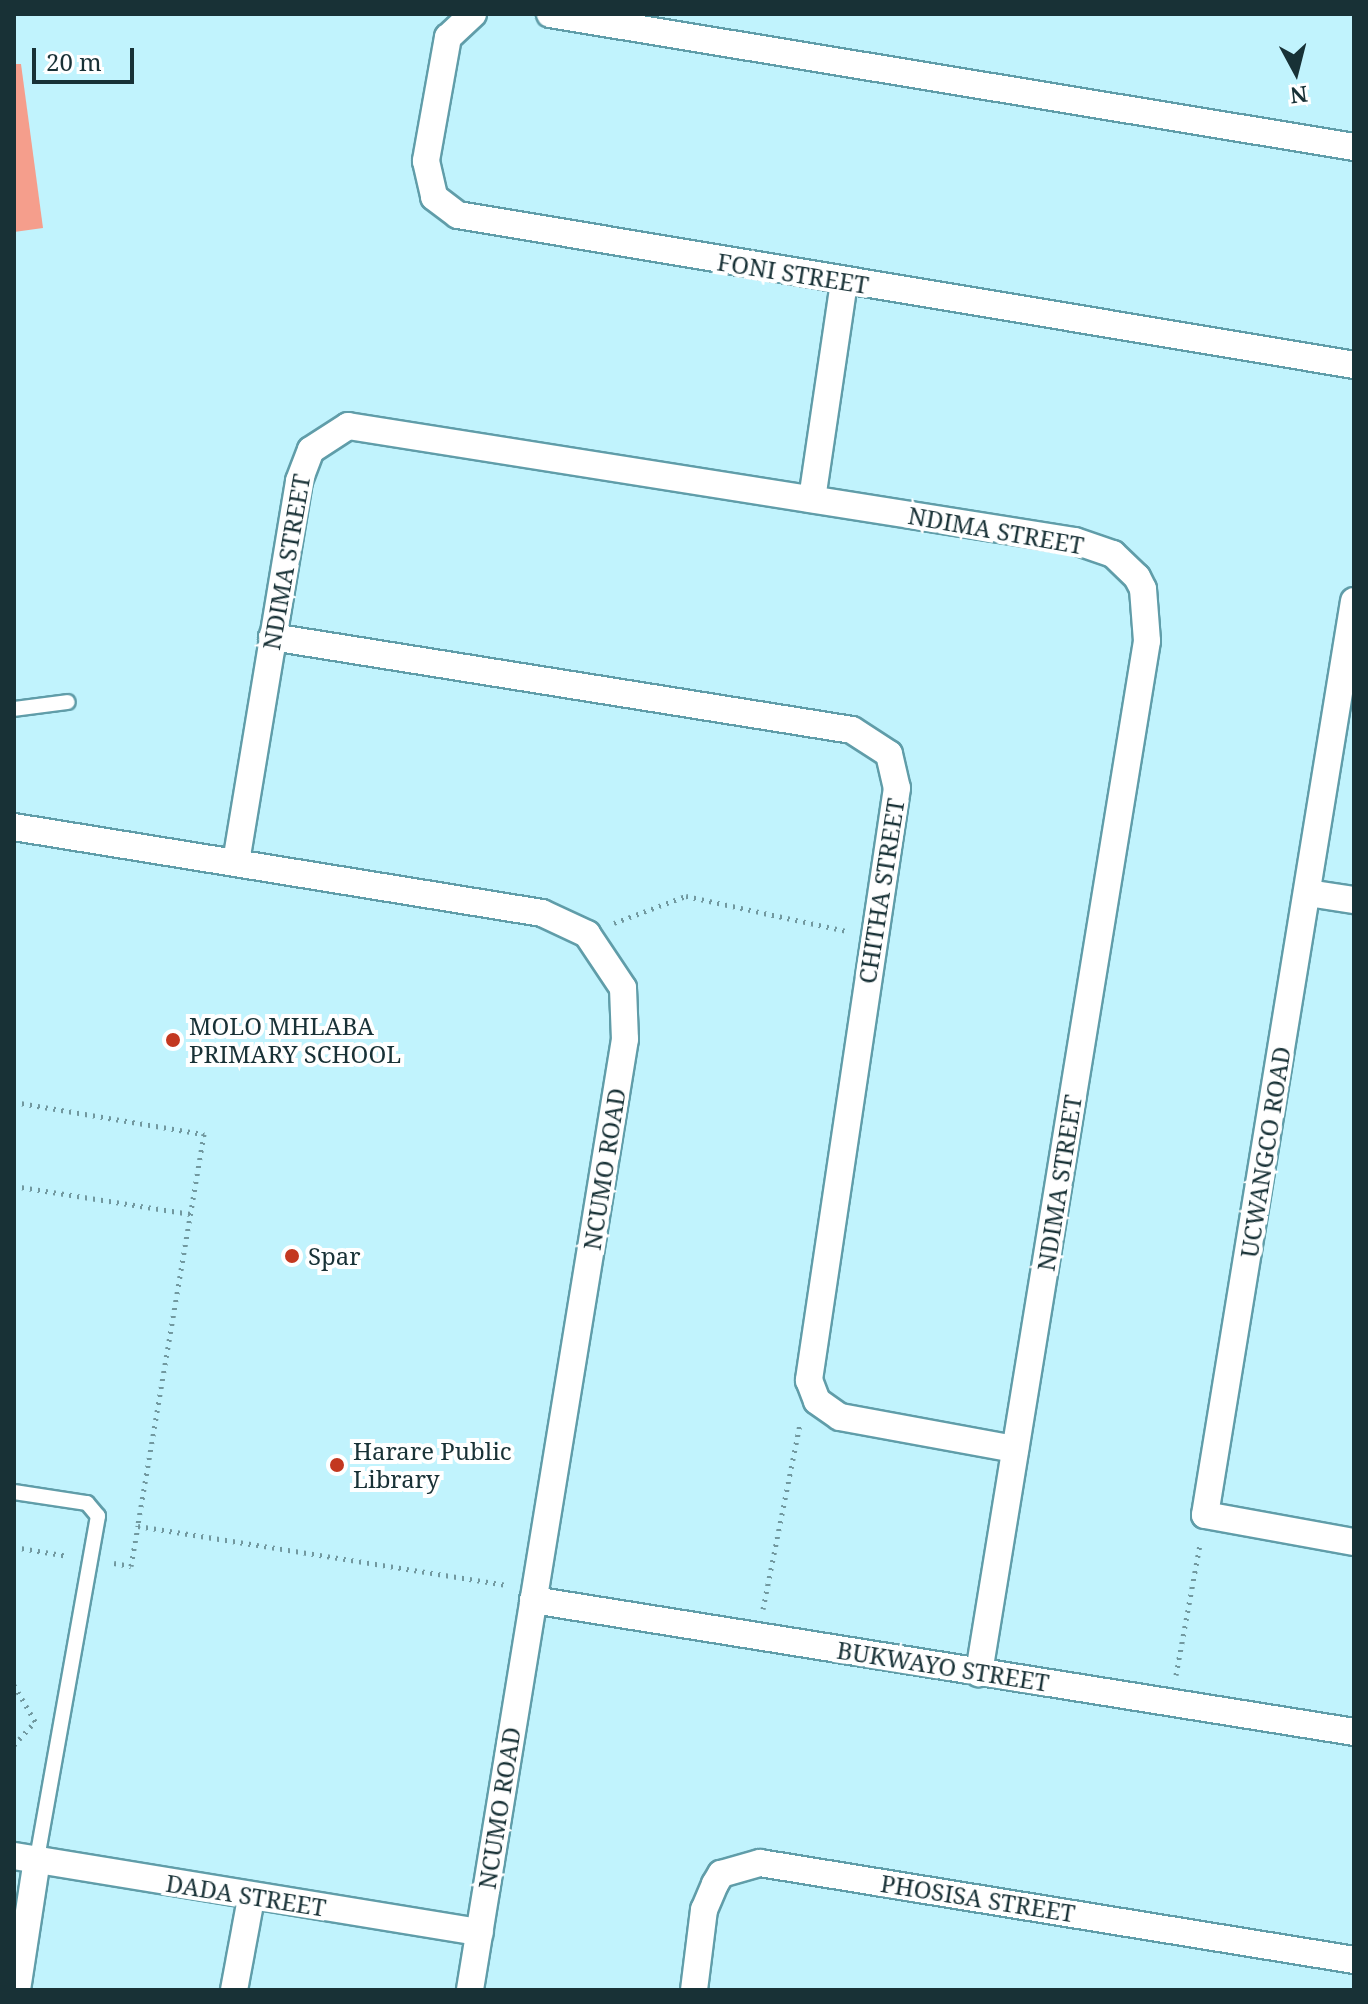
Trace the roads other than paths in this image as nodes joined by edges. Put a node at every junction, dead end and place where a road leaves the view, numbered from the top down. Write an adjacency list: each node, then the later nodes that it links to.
1 (473, 14): 4 (street, FONI STREET)
2 (550, 14): 3 (street)
3 (1354, 147)
4 (844, 281): 5 (street, FONI STREET); 6 (street)
5 (1354, 365)
6 (812, 499): 8 (street, NDIMA STREET); 15 (street, NDIMA STREET)
7 (1354, 601): 13 (street, UCWANGCO ROAD)
8 (272, 637): 12 (street, NDIMA STREET); 15 (street, CHITHA STREET)
9 (68, 702): 10 (lane)
10 (14, 709)
11 (14, 827): 12 (street)
12 (236, 862): 18 (street, NCUMO ROAD)
13 (1308, 893): 14 (street); 17 (street, UCWANGCO ROAD)
14 (1354, 900)
15 (1015, 1449): 19 (street, NDIMA STREET)
16 (14, 1492): 21 (lane)
17 (1354, 1542)
18 (533, 1595): 19 (street, BUKWAYO STREET); 23 (street, NCUMO ROAD)
19 (979, 1673): 20 (street, BUKWAYO STREET)
20 (1354, 1732)
21 (26, 1857): 22 (street, DADA STREET); 25 (street)
22 (251, 1898): 23 (street, DADA STREET); 26 (street)
23 (480, 1932): 27 (street, NCUMO ROAD)
24 (1354, 1960): 28 (street, PHOSISA STREET)
25 (17, 1990)
26 (234, 1990)
27 (470, 1990)
28 (694, 1990)

